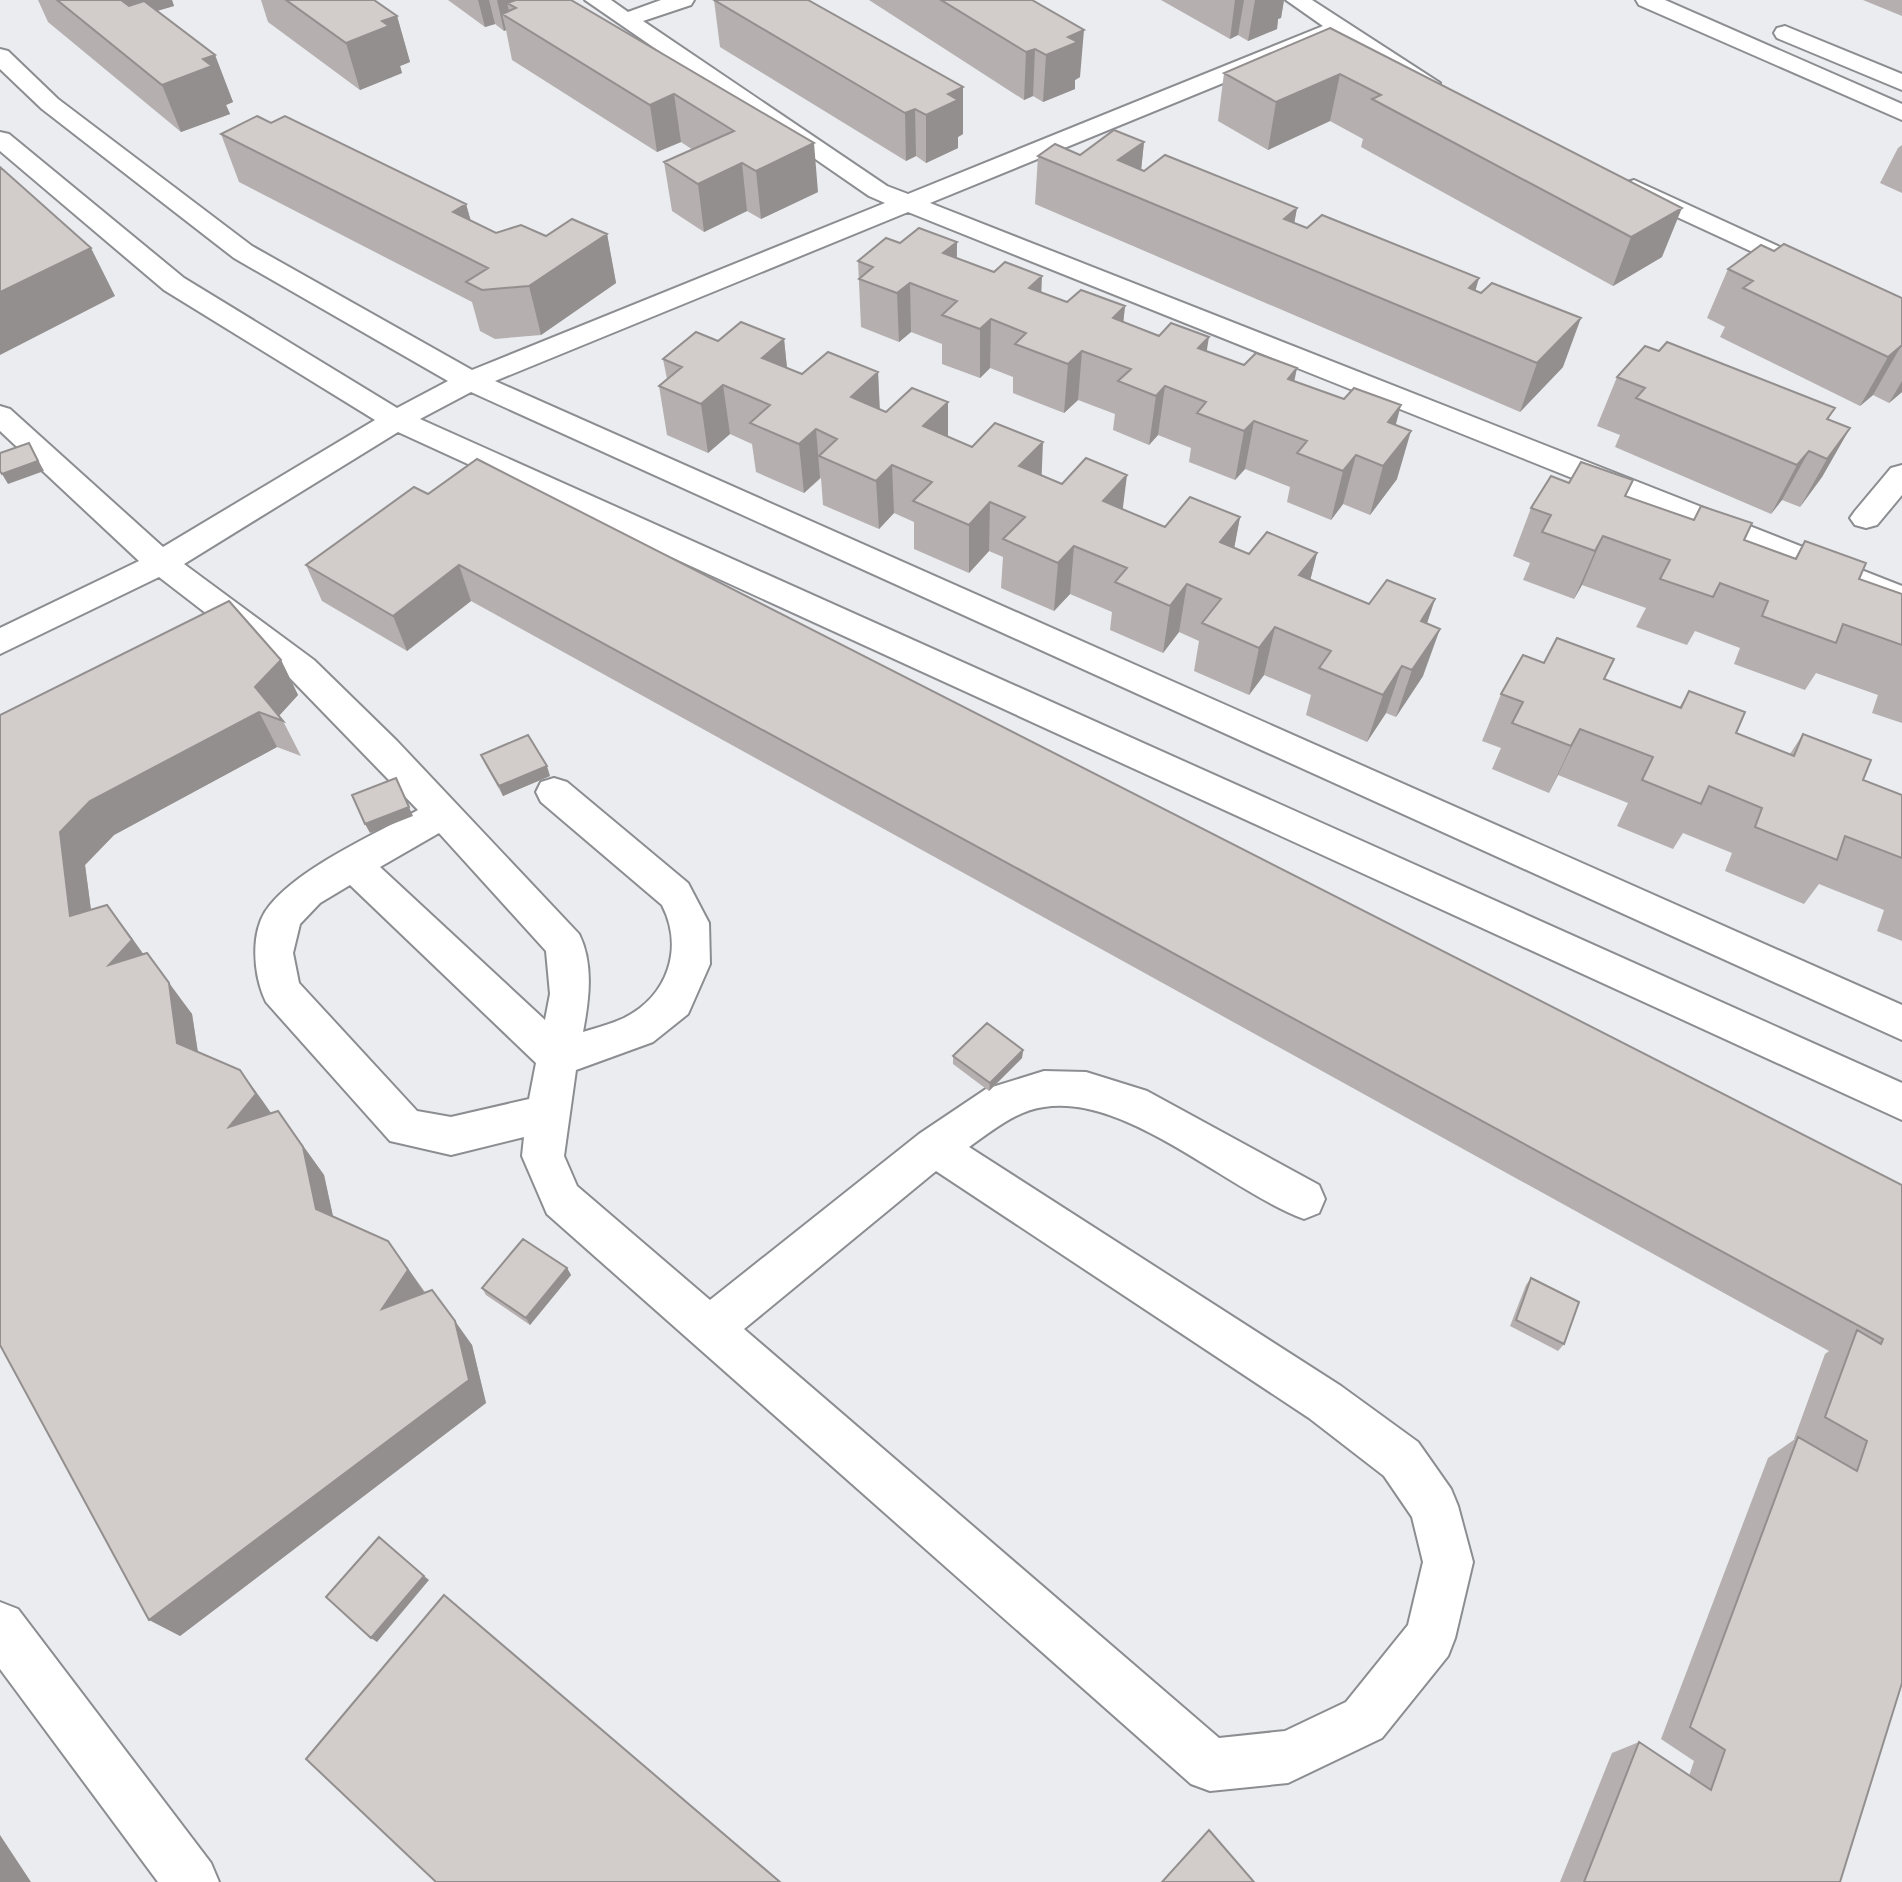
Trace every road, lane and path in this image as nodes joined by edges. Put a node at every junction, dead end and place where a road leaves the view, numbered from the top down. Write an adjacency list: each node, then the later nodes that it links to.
1 (596, 0): 5 (street)
2 (683, 0): 5 (street)
3 (1297, 0): 7 (street)
4 (1647, 0): 11 (street)
5 (625, 20): 14 (street)
6 (1761, 22): 9 (street)
7 (1340, 27): 10 (street); 14 (street)
8 (0, 56): 16 (street)
9 (1902, 83)
10 (1446, 94)
11 (1902, 113)
12 (0, 139): 18 (street)
13 (1617, 180): 15 (street)
14 (904, 202): 16 (street); 22 (street)
15 (1902, 313)
16 (470, 381): 18 (street); 27 (street)
17 (0, 415): 21 (street)
18 (396, 420): 21 (street); 29 (street)
19 (1902, 475): 20 (street)
20 (1866, 518)
21 (161, 563): 23 (street); 25 (street)
22 (1902, 599)
23 (0, 642)
24 (554, 792): 28 (street)
25 (443, 813): 26 (street); 28 (street)
26 (353, 865): 28 (street); 30 (street)
27 (1902, 1023)
28 (559, 1058): 30 (street)
29 (1902, 1102)
30 (547, 1113): 33 (street)
31 (934, 1147): 32 (street); 33 (street); 33 (street)
32 (1304, 1199)
33 (709, 1329)
34 (0, 1627): 35 (street)
35 (192, 1882)

